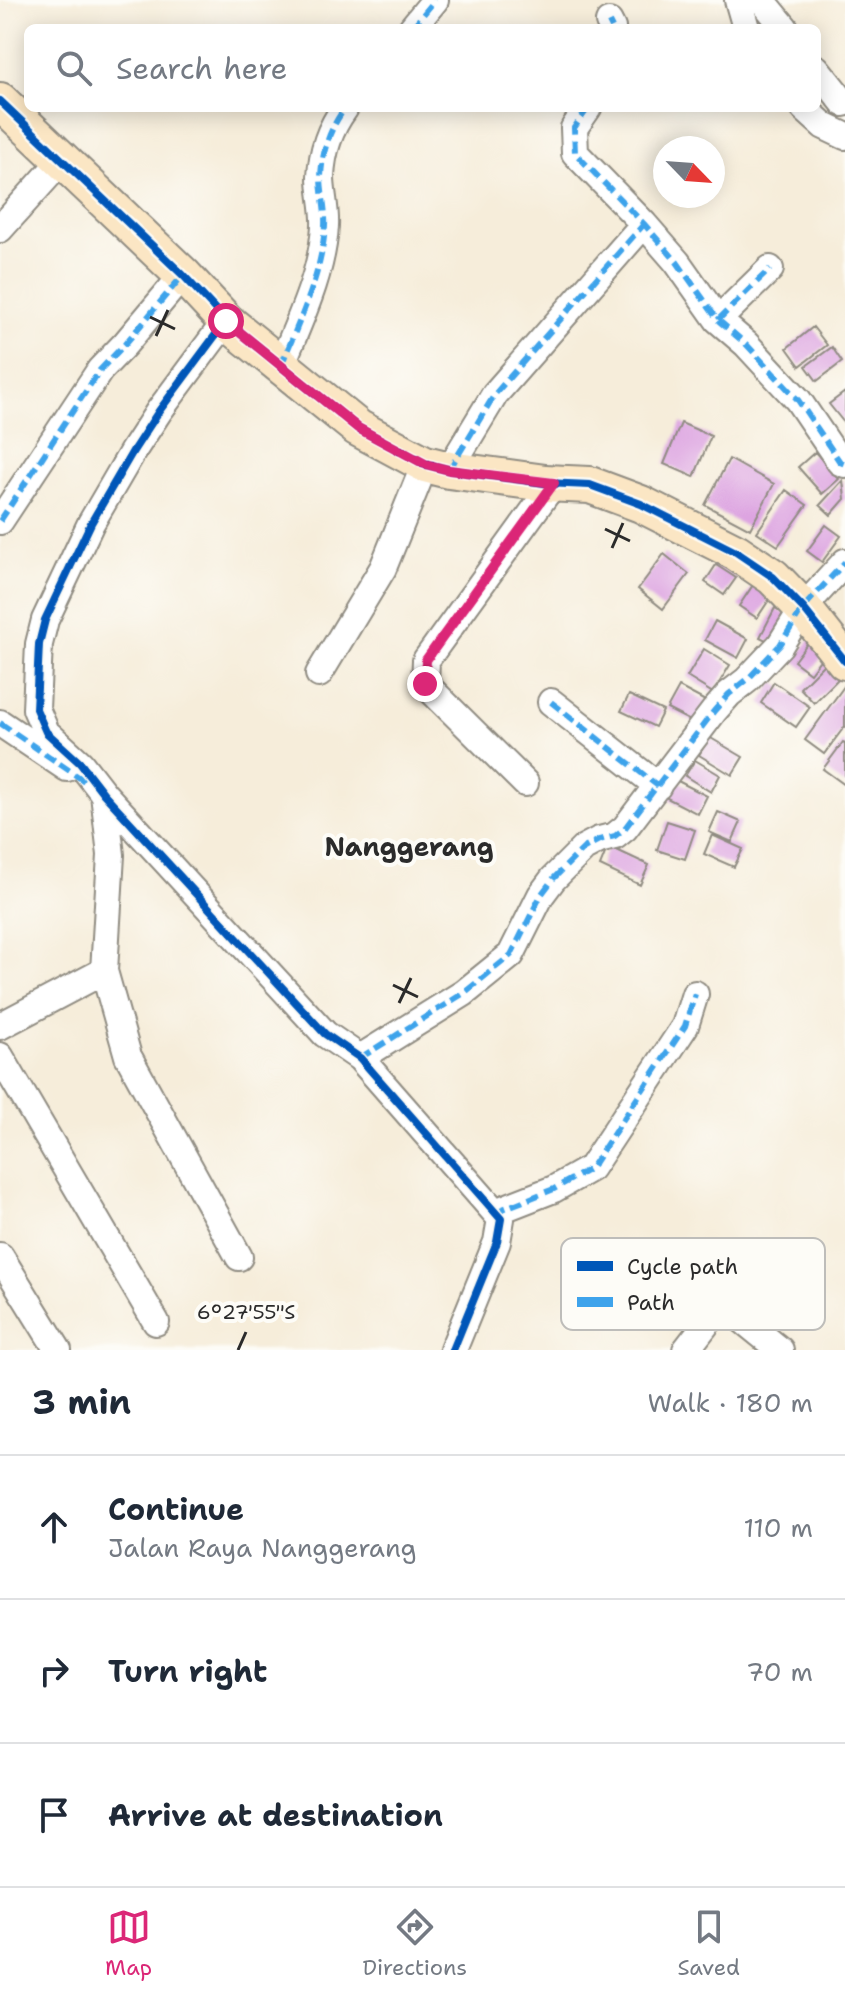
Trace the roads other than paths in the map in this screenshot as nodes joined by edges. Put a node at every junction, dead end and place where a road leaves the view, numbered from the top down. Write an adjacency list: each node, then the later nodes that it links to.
1 (435, 0): 4 (street)
2 (738, 0): 5 (street)
3 (762, 0): 6 (street)
4 (415, 24)
5 (745, 24)
6 (782, 24)
7 (821, 74): 9 (street)
8 (0, 101): 14 (street)
9 (844, 103)
10 (342, 112): 21 (street)
11 (585, 112): 15 (street)
12 (808, 112): 13 (street)
13 (845, 136)
14 (62, 160): 16 (street); 18 (street)
15 (644, 224): 19 (street); 23 (street)
16 (0, 229)
17 (770, 269): 19 (street)
18 (183, 275): 20 (street); 25 (street)
19 (718, 320): 22 (street)
20 (226, 321): 21 (street); 34 (street)
21 (281, 366): 23 (street)
22 (845, 464)
23 (437, 467): 24 (street); 29 (street)
24 (554, 483): 27 (street); 32 (street)
25 (0, 521)
26 (845, 562): 27 (street)
27 (803, 608): 28 (street); 33 (street)
28 (845, 661)
29 (319, 674)
30 (551, 702): 33 (street)
31 (0, 723): 34 (street)
32 (525, 783)
33 (658, 786): 39 (street)
34 (104, 794): 35 (street); 39 (street)
35 (104, 971): 37 (street); 42 (street)
36 (695, 994): 40 (street)
37 (0, 1026)
38 (0, 1056): 43 (street)
39 (360, 1058): 40 (street)
40 (495, 1212): 47 (street)
41 (0, 1256): 46 (street)
42 (239, 1257)
43 (156, 1322)
44 (702, 1330): 48 (street)
45 (755, 1330): 49 (street)
46 (58, 1350)
47 (453, 1350)
48 (686, 1350)
49 (780, 1350)

